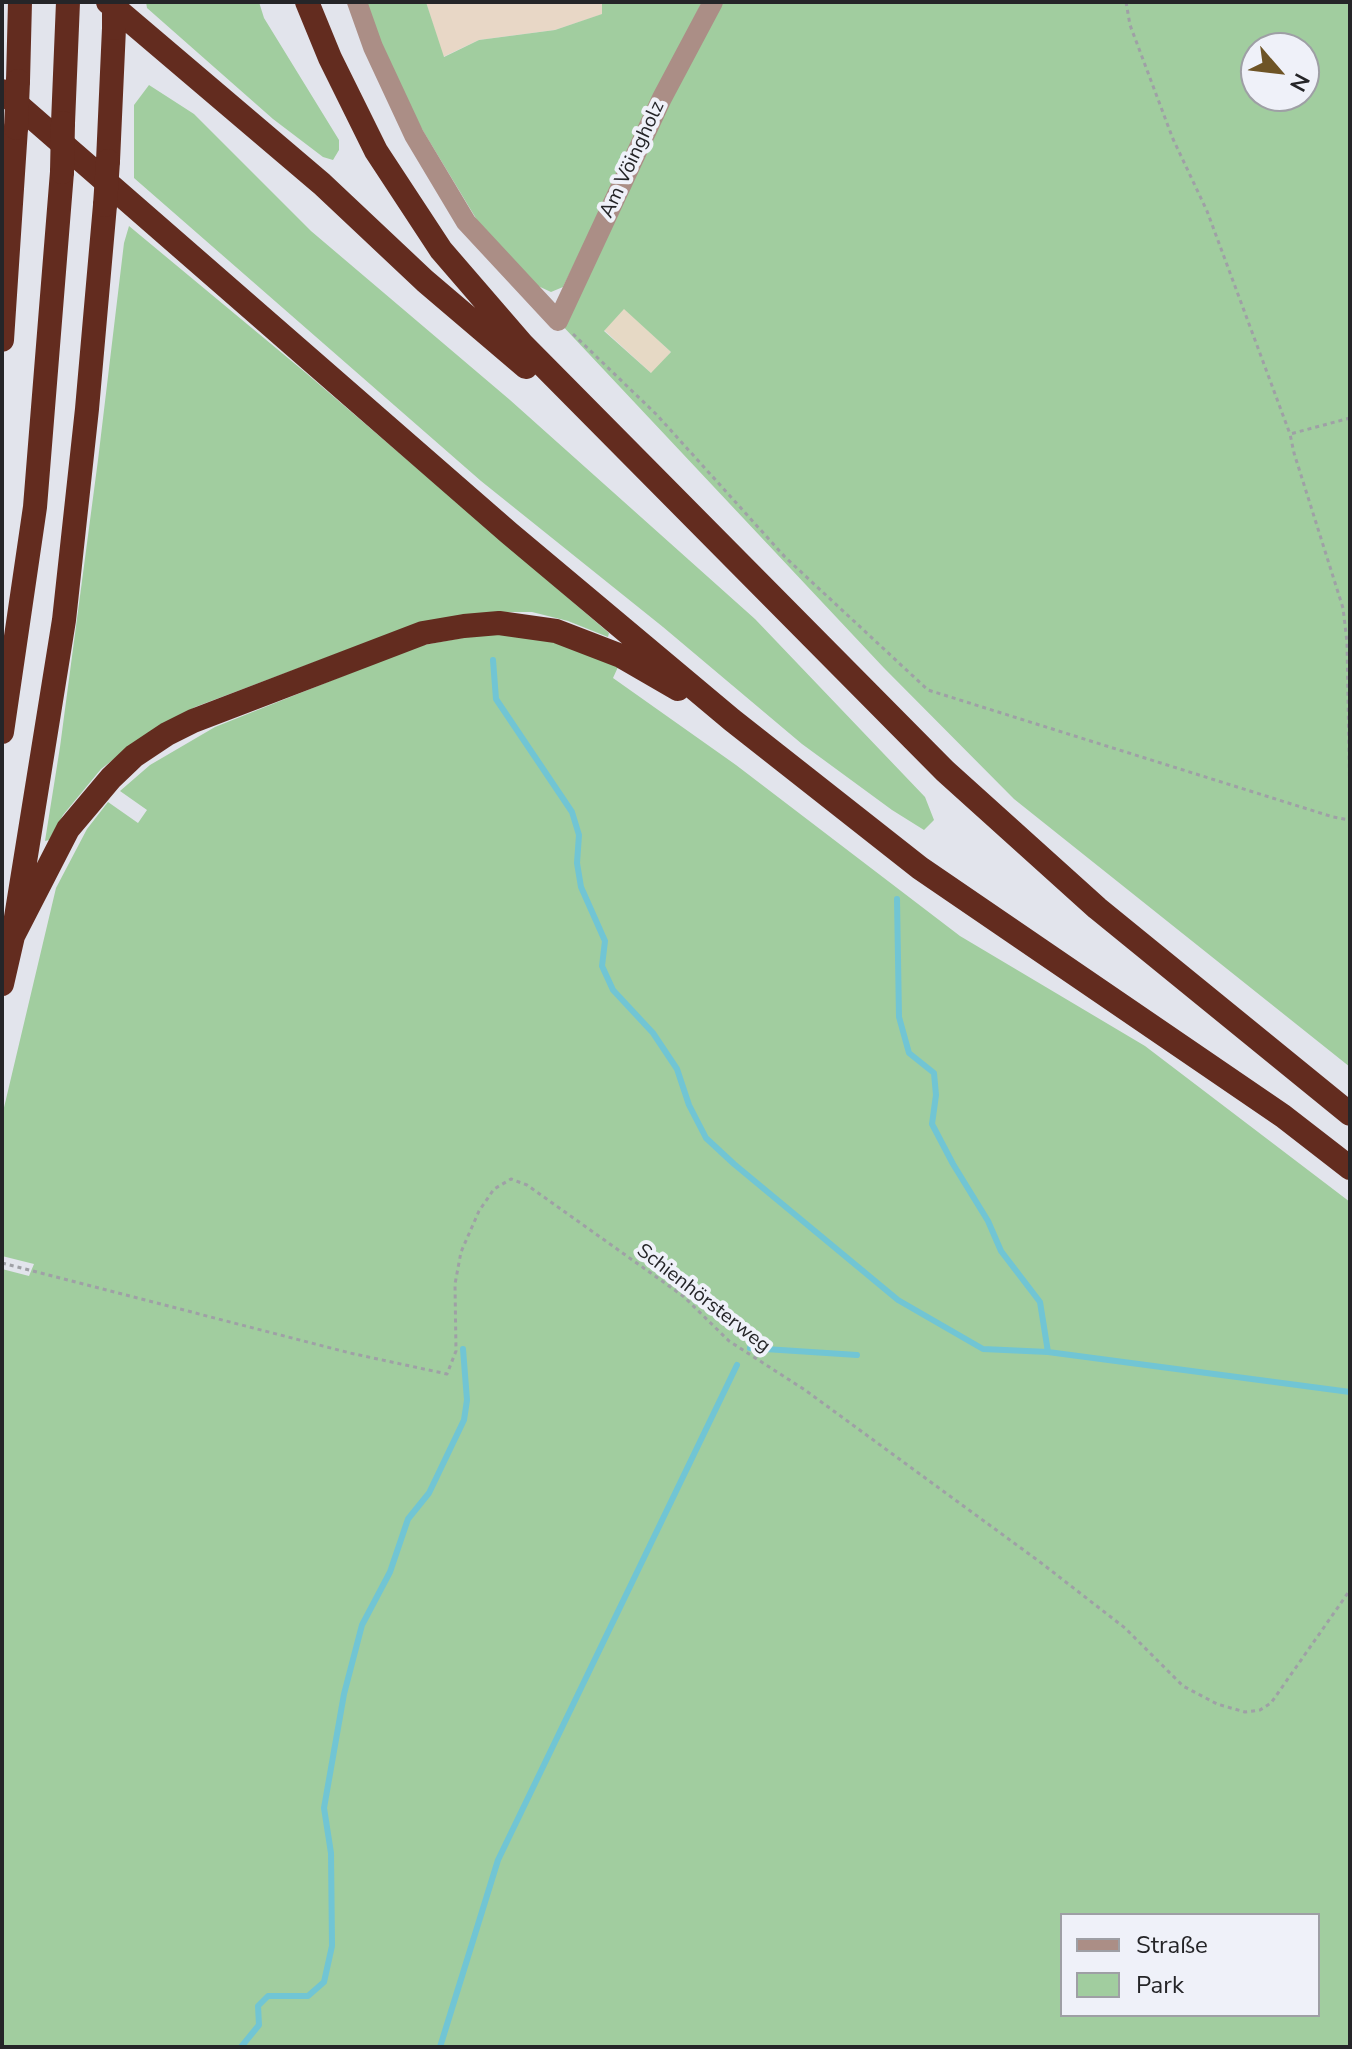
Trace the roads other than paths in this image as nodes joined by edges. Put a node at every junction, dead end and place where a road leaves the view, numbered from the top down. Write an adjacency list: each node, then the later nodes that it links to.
1 (20, 2): 8 (highway)
2 (68, 2): 12 (highway, bridge)
3 (108, 2): 10 (highway)
4 (114, 2): 13 (highway, bridge)
5 (307, 2): 10 (highway)
6 (357, 2): 7 (street, Am Vöingholz)
7 (713, 2)
8 (10, 86): 9 (highway, bridge); 11 (highway)
9 (2, 340)
10 (647, 470): 15 (highway)
11 (732, 720): 13 (highway); 16 (highway)
12 (2, 732)
13 (13, 936): 14 (highway)
14 (2, 984)
15 (1350, 1114)
16 (1350, 1168)

